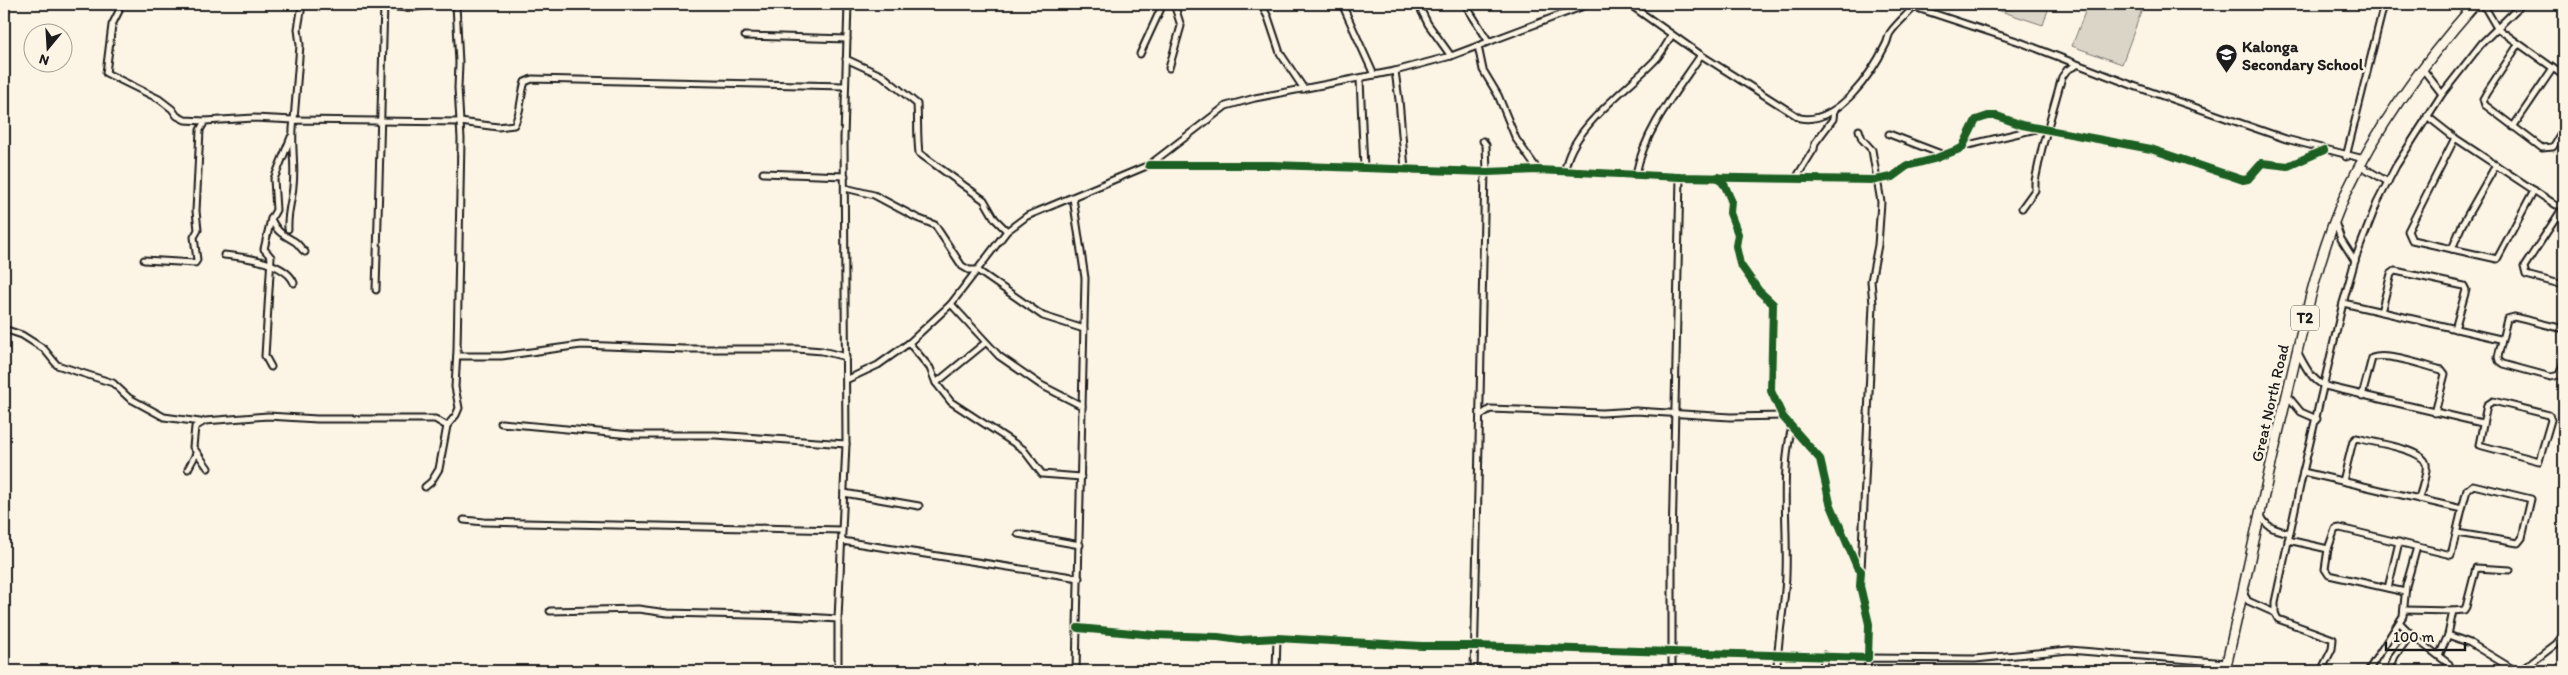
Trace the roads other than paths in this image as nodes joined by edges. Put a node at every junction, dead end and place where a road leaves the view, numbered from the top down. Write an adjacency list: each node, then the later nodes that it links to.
1 (291, 4): 2 (street)
2 (302, 4): 46 (street)
3 (362, 4): 18 (street)
4 (439, 4): 18 (street)
5 (456, 4): 49 (street)
6 (848, 4): 25 (street)
7 (1163, 4): 29 (street)
8 (1174, 4): 35 (street)
9 (1342, 4): 38 (street)
10 (1418, 4): 30 (street)
11 (1465, 4): 26 (street)
12 (1589, 4): 26 (street)
13 (1629, 4): 24 (street)
14 (2384, 4): 62 (street)
15 (2475, 4): 34 (highway, Great North Road / T2)
16 (2483, 4): 22 (street)
17 (2522, 4): 22 (street)
18 (384, 5): 48 (street)
19 (1263, 5): 42 (street)
20 (1912, 5): 33 (street); 44 (street)
21 (119, 11): 47 (street)
22 (2497, 28): 27 (street); 43 (street)
23 (745, 36): 25 (street)
24 (1672, 36): 31 (street); 70 (street)
25 (847, 40): 32 (street)
26 (1489, 42): 28 (street)
27 (2518, 45): 36 (street); 50 (street)
28 (1478, 46): 30 (street); 68 (street)
29 (1140, 54)
30 (1451, 56): 37 (street)
31 (1701, 56): 44 (street); 72 (street)
32 (846, 59): 41 (street); 87 (street)
33 (2077, 65): 54 (street); 60 (street)
34 (2422, 67): 43 (street); 63 (highway, Great North Road / T2)
35 (1169, 68)
36 (2553, 68): 39 (street); 50 (street)
37 (1394, 71): 38 (street); 67 (street)
38 (1374, 74): 40 (street)
39 (2564, 76)
40 (1360, 78): 42 (street); 66 (street)
41 (845, 86): 49 (street); 73 (street)
42 (1304, 89): 64 (street)
43 (2442, 94): 45 (street)
44 (1834, 110): 76 (street)
45 (2427, 116): 57 (street); 78 (street)
46 (294, 120): 47 (street); 48 (street); 55 (street)
47 (205, 121): 91 (street)
48 (382, 121): 49 (street); 97 (street)
49 (460, 122): 109 (street)
50 (2513, 127): 52 (street)
51 (2040, 128): 54 (street); 59 (street); 59 (street)
52 (2564, 129)
53 (1859, 130): 77 (street)
54 (2048, 130): 60 (street); 83 (street)
55 (292, 132): 84 (street); 86 (street)
56 (1889, 134): 61 (street)
57 (2456, 138): 65 (street); 88 (street)
58 (1483, 141): 69 (street)
59 (1964, 146): 61 (street)
60 (2324, 150): 62 (street)
61 (1944, 155): 77 (street)
62 (2346, 157): 63 (street)
63 (2363, 163): 78 (street); 85 (highway, Great North Road / T2)
64 (1149, 165): 66 (street); 81 (street)
65 (2496, 165): 80 (street); 88 (street)
66 (1364, 168): 67 (street)
67 (1405, 169): 69 (street)
68 (1538, 170): 69 (street); 70 (street)
69 (1486, 171): 118 (street)
70 (1565, 171): 72 (street)
71 (763, 172): 73 (street)
72 (1636, 174): 74 (street)
73 (844, 176): 79 (street)
74 (1680, 177): 75 (street); 122 (street)
75 (1718, 177): 76 (street); 124 (street)
76 (1796, 178): 77 (street)
77 (1877, 179): 156 (street)
78 (2388, 182): 92 (street)
79 (845, 188): 94 (street); 110 (street)
80 (2534, 190): 82 (street); 88 (street)
81 (1073, 198): 87 (street); 102 (street)
82 (2564, 205): 96 (street)
83 (2022, 208)
84 (271, 219): 89 (street); 93 (street)
85 (2335, 221): 92 (street); 108 (highway, Great North Road / T2)
86 (288, 229)
87 (1007, 231): 94 (street)
88 (2452, 249)
89 (305, 252)
90 (224, 255): 93 (street)
91 (144, 260)
92 (2355, 261): 98 (street)
93 (270, 264): 95 (street); 112 (street)
94 (977, 270): 99 (street); 102 (street)
95 (294, 283)
96 (2564, 285)
97 (376, 290)
98 (2343, 303): 100 (street); 115 (street)
99 (951, 304): 106 (street); 107 (street)
100 (2381, 312): 103 (street); 103 (street)
101 (4, 329): 126 (street)
102 (1084, 329): 119 (street)
103 (2454, 329): 105 (street)
104 (2564, 329): 105 (street)
105 (2500, 340): 111 (street)
106 (909, 343): 113 (street); 114 (street)
107 (985, 343): 114 (street); 119 (street)
108 (2297, 351): 115 (street); 116 (highway, Great North Road / T2)
109 (457, 356): 110 (street); 129 (street)
110 (846, 356): 113 (street)
111 (2564, 362)
112 (271, 367)
113 (846, 380): 131 (street)
114 (936, 383): 136 (street)
115 (2325, 386): 117 (street); 125 (street)
116 (2287, 394): 125 (street); 143 (highway, Great North Road / T2)
117 (2362, 396): 121 (street); 121 (street)
118 (1480, 404): 120 (street); 123 (street)
119 (1082, 406): 136 (street)
120 (1486, 410): 122 (street); 123 (street)
121 (2435, 413): 128 (street)
122 (1676, 414): 124 (street); 173 (street)
123 (1481, 415): 172 (street)
124 (1784, 416): 130 (street)
125 (2317, 419): 135 (street)
126 (200, 422): 129 (street); 132 (street)
127 (501, 423): 131 (street)
128 (2482, 423): 128 (street)
129 (447, 426): 138 (street)
130 (1792, 426): 156 (street); 174 (street)
131 (846, 444): 139 (street)
132 (196, 454): 133 (street); 134 (street)
133 (208, 468)
134 (188, 469)
135 (2302, 472): 137 (street); 147 (street)
136 (1081, 477): 152 (street)
137 (2343, 481): 140 (street); 140 (street)
138 (425, 487)
139 (844, 493): 141 (street); 145 (street)
140 (2419, 499): 142 (street)
141 (919, 506)
142 (2462, 509): 146 (street); 146 (street)
143 (2261, 514): 147 (street); 160 (highway, Great North Road / T2)
144 (464, 520): 145 (street)
145 (842, 530): 150 (street)
146 (2457, 532): 153 (street)
147 (2290, 533): 149 (street)
148 (1018, 534): 152 (street)
149 (2288, 540): 154 (street); 164 (street)
150 (842, 541): 157 (street); 165 (street)
151 (2399, 542): 153 (street); 154 (street); 158 (street)
152 (1080, 545): 157 (street)
153 (2417, 547): 159 (street)
154 (2328, 549): 158 (street)
155 (2510, 570): 163 (street)
156 (1861, 571): 177 (street)
157 (1079, 578): 167 (street)
158 (2388, 588): 159 (street)
159 (2405, 592): 161 (street)
160 (2243, 593): 164 (street); 179 (highway, Great North Road / T2)
161 (2404, 610): 163 (street); 166 (street)
162 (550, 611): 165 (street)
163 (2454, 611): 170 (street)
164 (2275, 613): 188 (street)
165 (838, 619): 180 (street)
166 (2400, 623): 168 (street); 189 (street)
167 (1078, 628): 171 (street); 181 (street)
168 (2411, 634): 176 (street); 190 (street)
169 (2564, 634): 194 (street)
170 (2448, 635): 176 (street); 178 (street)
171 (1277, 638): 172 (street); 182 (street)
172 (1476, 646): 173 (street); 183 (street)
173 (1673, 653): 174 (street); 184 (street)
174 (1777, 656): 175 (street); 185 (street)
175 (1824, 656): 177 (street); 186 (street)
176 (2439, 656): 191 (street)
177 (1868, 658): 179 (street); 187 (street)
178 (2506, 666): 192 (street); 193 (street)
179 (2226, 667)
180 (838, 671)
181 (1076, 671)
182 (1276, 671)
183 (1474, 671)
184 (1672, 671)
185 (1777, 671)
186 (1823, 671)
187 (1867, 671)
188 (2321, 671)
189 (2368, 671)
190 (2389, 671)
191 (2451, 671)
192 (2502, 671)
193 (2516, 671)
194 (2521, 671)

